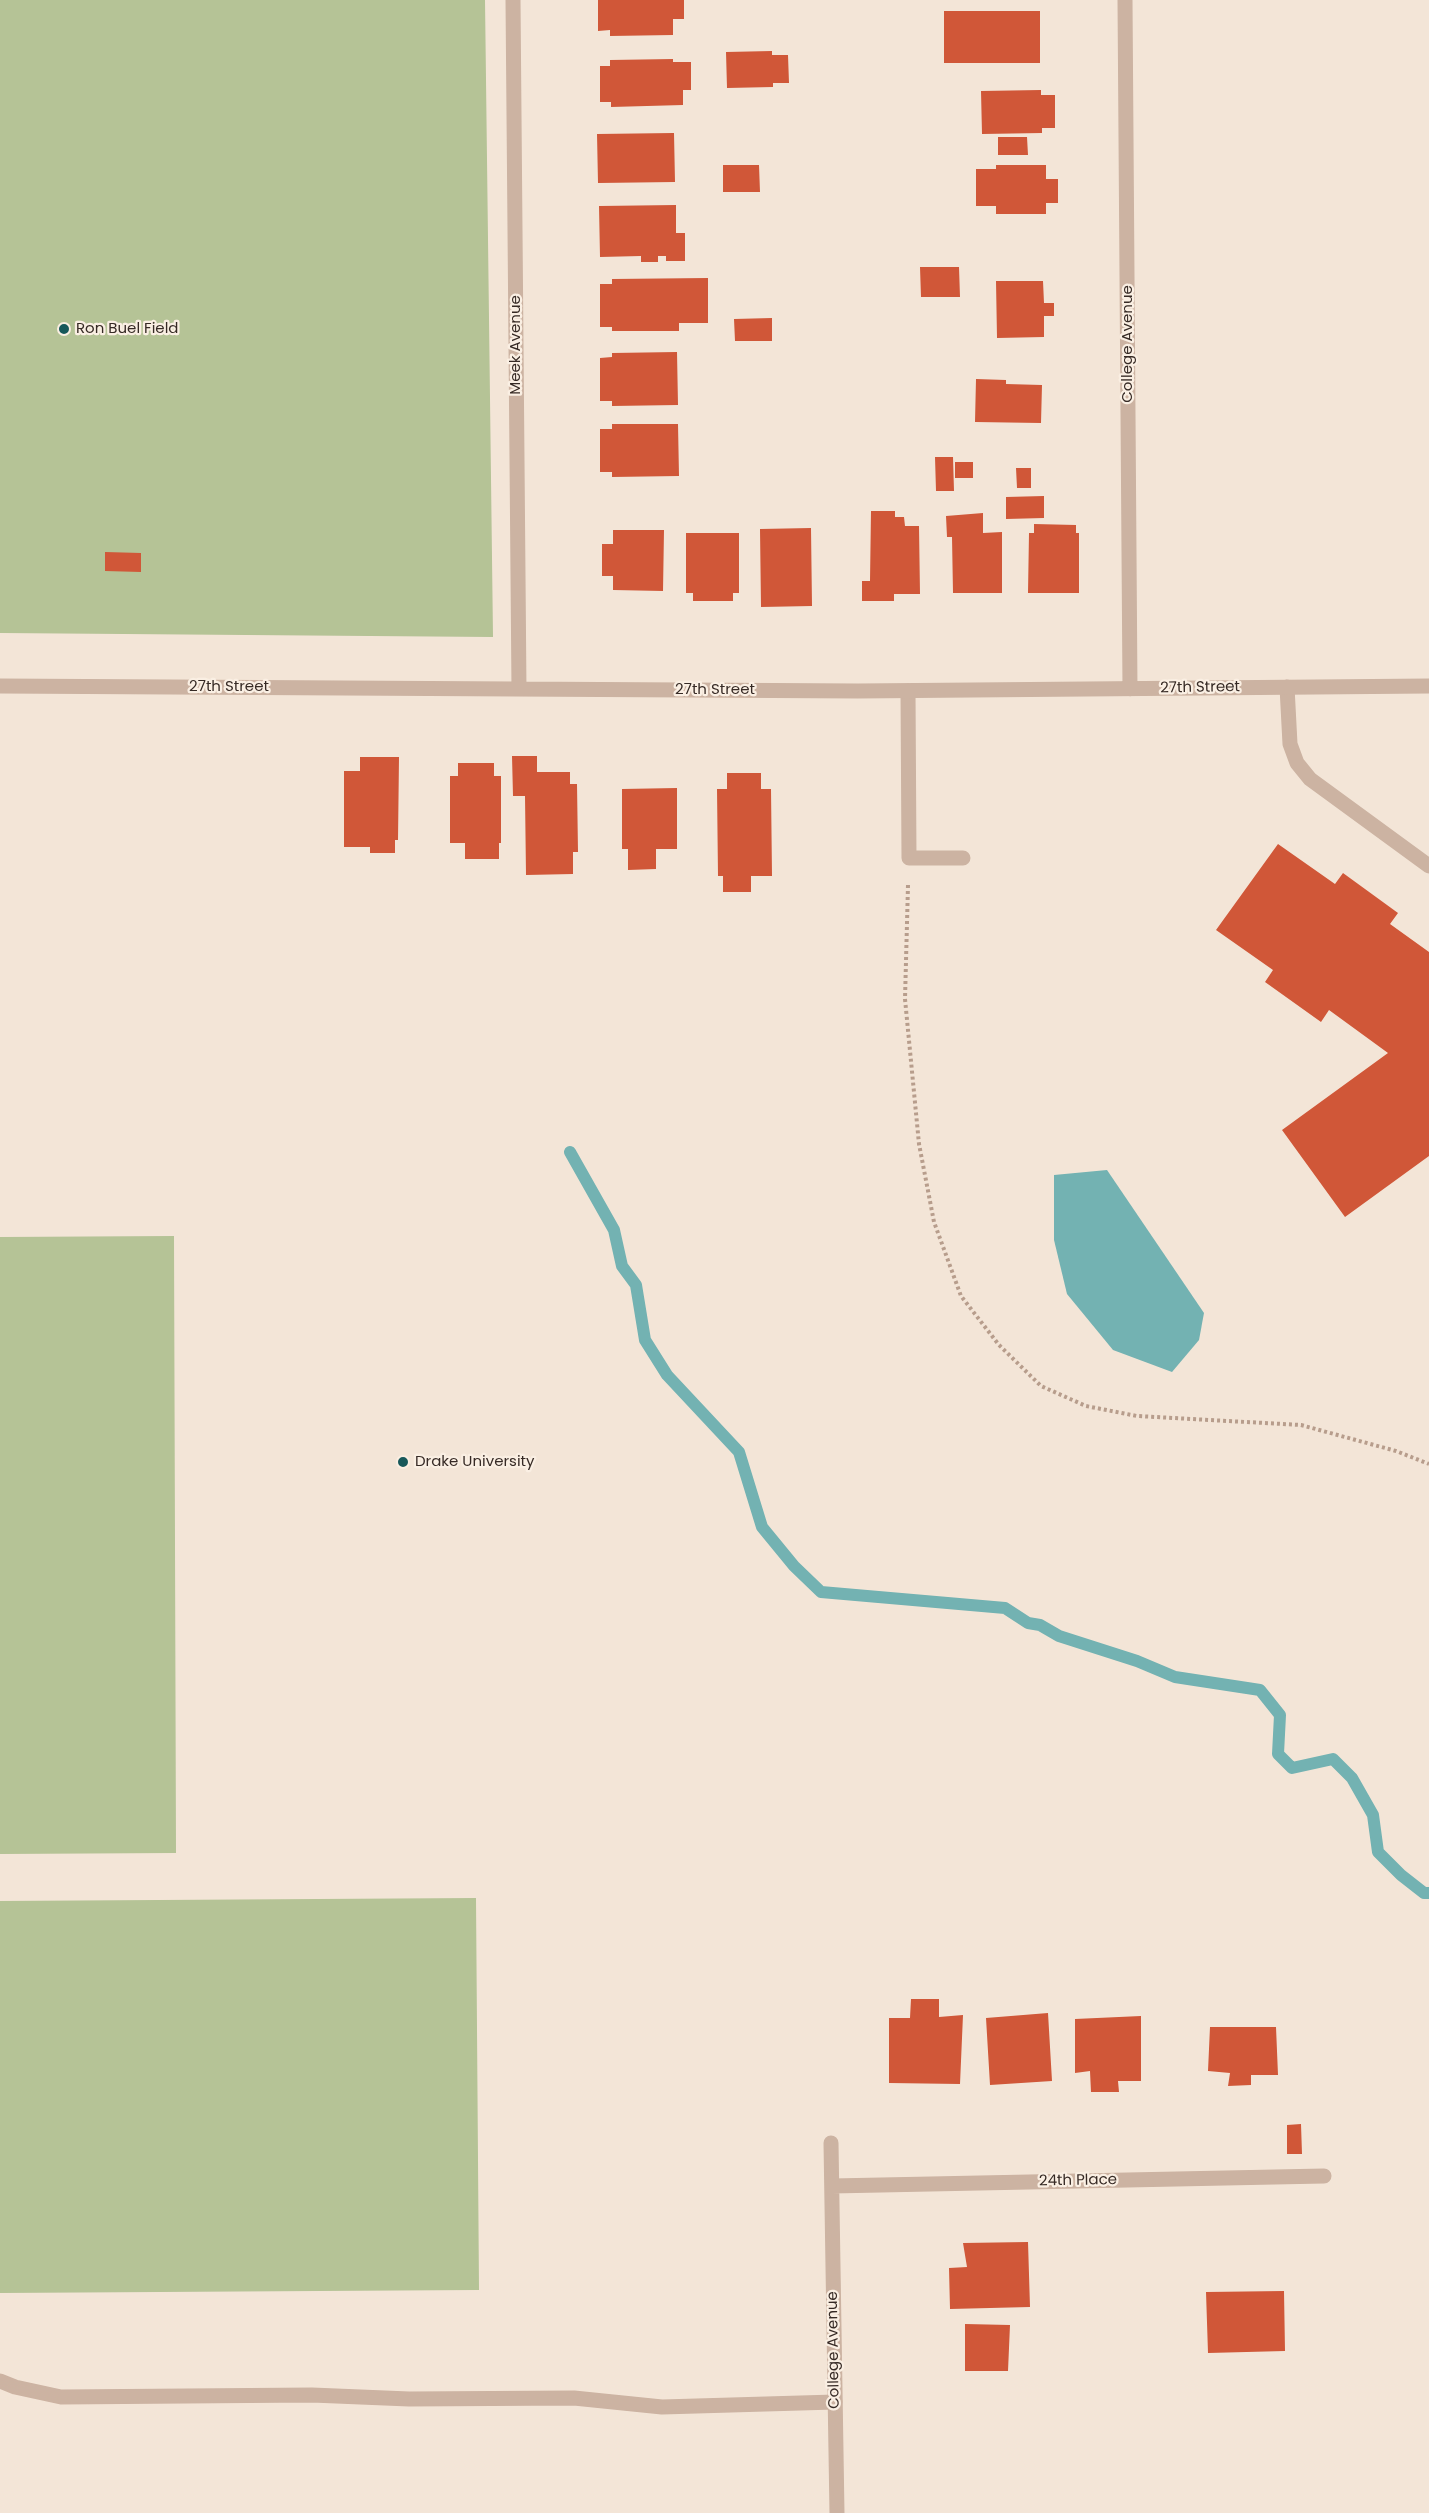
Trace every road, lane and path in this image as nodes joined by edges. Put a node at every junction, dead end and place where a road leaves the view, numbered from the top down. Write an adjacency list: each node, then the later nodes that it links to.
1 (513, 0): 6 (street, Meek Avenue)
2 (1125, 0): 7 (street, College Avenue)
3 (0, 686): 6 (street, 27th Street)
4 (1429, 686): 5 (street, 27th Street)
5 (1287, 687): 7 (street, 27th Street); 11 (street)
6 (519, 689): 8 (street, 27th Street)
7 (1130, 689): 8 (street, 27th Street)
8 (908, 691): 9 (street)
9 (909, 858): 10 (street); 12 (path)
10 (963, 858)
11 (1429, 866)
12 (1429, 1464)
13 (831, 2143): 15 (street, College Avenue)
14 (1324, 2176): 15 (street, 24th Place)
15 (832, 2186): 17 (street, College Avenue)
16 (0, 2381): 17 (street)
17 (835, 2402): 18 (street, College Avenue)
18 (837, 2513)

